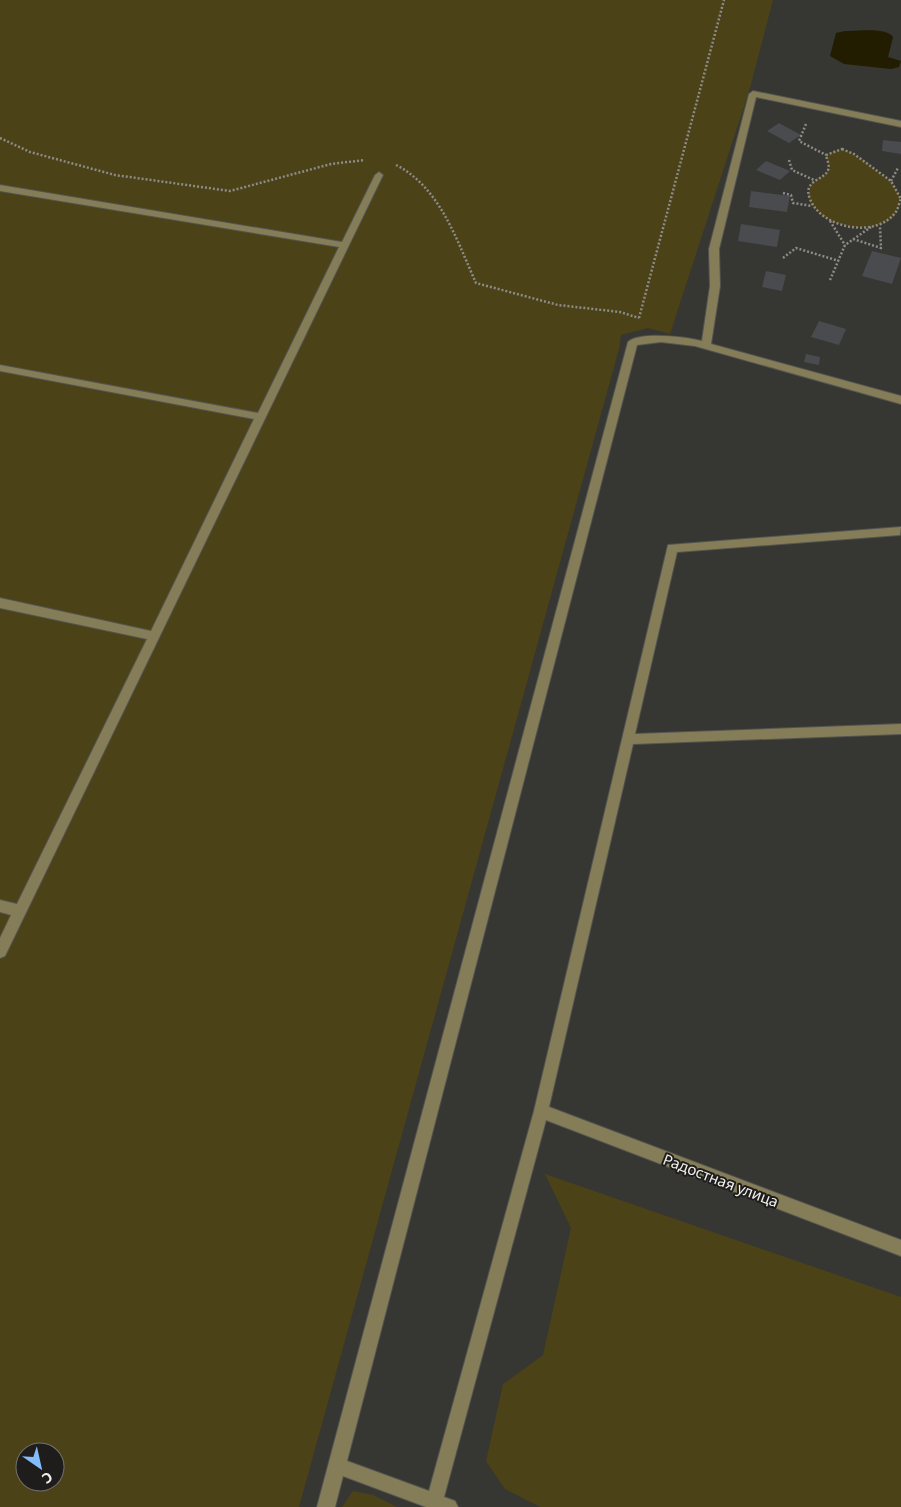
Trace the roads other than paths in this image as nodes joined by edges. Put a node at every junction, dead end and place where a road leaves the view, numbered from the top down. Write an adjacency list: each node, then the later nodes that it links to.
1 (901, 124): 5 (street)
2 (379, 174): 4 (street)
3 (0, 188): 4 (street)
4 (343, 245): 8 (street)
5 (706, 346): 7 (street); 19 (street)
6 (0, 368): 8 (street)
7 (901, 400)
8 (261, 417): 11 (street)
9 (900, 531): 13 (street)
10 (0, 603): 11 (street)
11 (154, 636): 15 (street)
12 (901, 729): 13 (street)
13 (628, 739): 17 (street)
14 (0, 906): 15 (street)
15 (20, 911): 16 (street)
16 (0, 952)
17 (541, 1112): 18 (street, Радостная улица); 20 (street)
18 (901, 1248)
19 (336, 1465): 20 (street); 21 (street)
20 (442, 1504)
21 (326, 1507)

